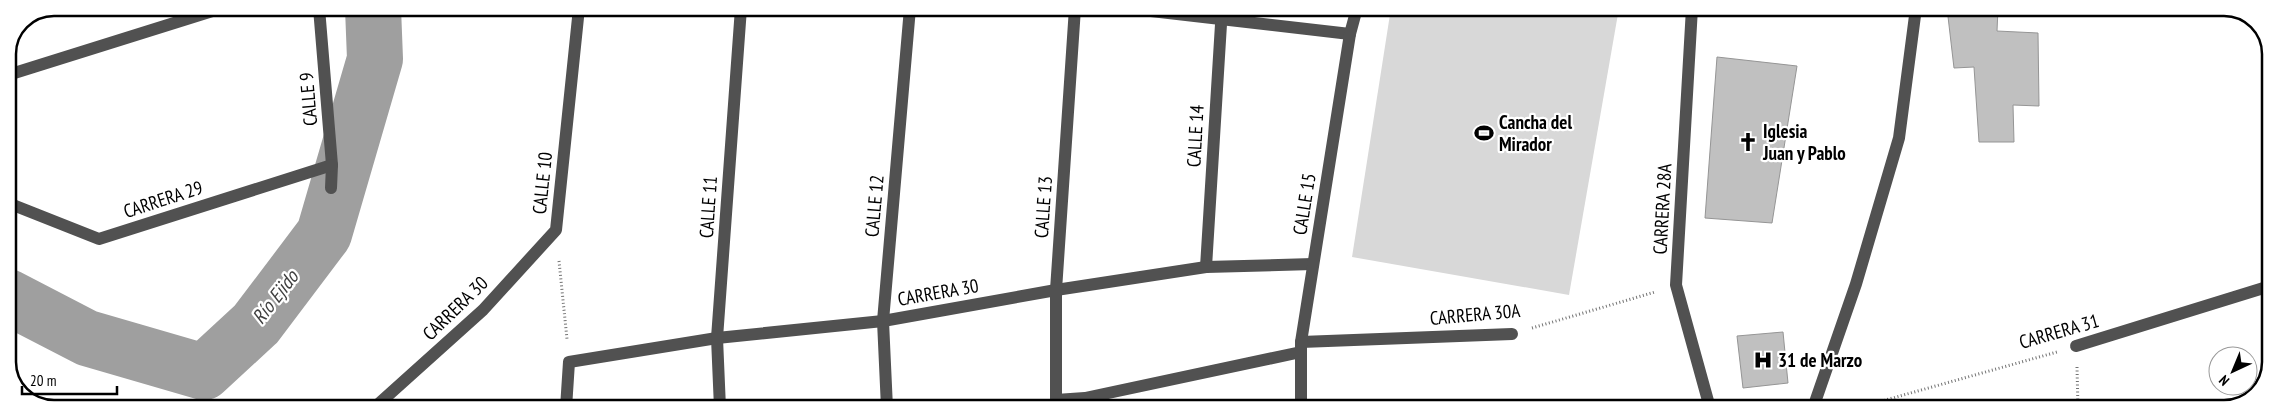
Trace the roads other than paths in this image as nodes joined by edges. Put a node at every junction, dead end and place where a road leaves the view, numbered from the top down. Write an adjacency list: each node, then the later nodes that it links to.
1 (196, 16): 13 (street)
2 (320, 16): 14 (street, CALLE 9)
3 (578, 16): 17 (street, CALLE 10)
4 (740, 16): 24 (street, CALLE 11)
5 (909, 16): 22 (street, CALLE 12)
6 (1073, 16): 21 (street, CALLE 13)
7 (1222, 17): 19 (street, CALLE 14)
8 (1238, 17): 12 (street)
9 (1355, 17): 12 (street, CALLE 15)
10 (1691, 17): 34 (street, CARRERA 28A)
11 (1915, 17): 35 (street)
12 (1350, 34): 18 (street, CALLE 15)
13 (16, 72)
14 (332, 165): 15 (street, CALLE 9); 16 (street, CARRERA 29)
15 (331, 188)
16 (16, 206)
17 (556, 230): 27 (street, CARRERA 30)
18 (1313, 264): 19 (street, CARRERA 30); 26 (street, CALLE 15)
19 (1206, 267): 21 (street, CARRERA 30)
20 (2261, 289): 25 (street, CARRERA 31)
21 (1056, 290): 22 (street, CARRERA 30); 31 (street, CALLE 13)
22 (884, 321): 24 (street, CARRERA 30); 30 (street, CALLE 12)
23 (1512, 334): 26 (street, CARRERA 30A)
24 (717, 338): 28 (street, CARRERA 30); 29 (street, CALLE 11)
25 (2076, 346)
26 (1301, 347): 32 (street, CARRERA 30A); 33 (street, CALLE 15)
27 (384, 399)
28 (567, 399)
29 (720, 399)
30 (887, 399)
31 (1056, 399)
32 (1100, 399)
33 (1301, 400)
34 (1708, 400)
35 (1816, 400)

